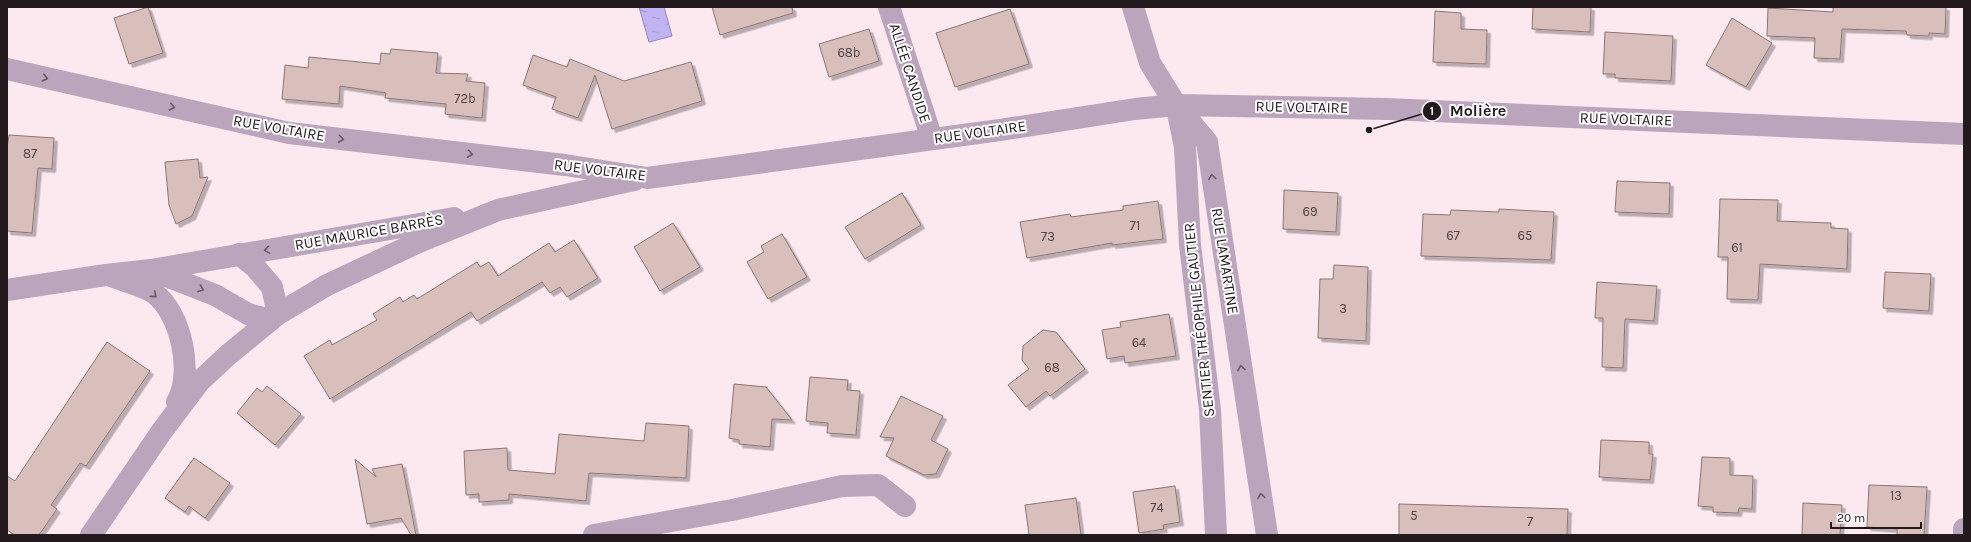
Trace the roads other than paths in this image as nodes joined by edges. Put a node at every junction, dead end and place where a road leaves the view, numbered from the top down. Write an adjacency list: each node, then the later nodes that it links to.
1 (888, 7): 6 (street, ALLÉE CANDIDE)
2 (1133, 7): 4 (street, RUE LAMARTINE)
3 (7, 70): 7 (street, RUE VOLTAIRE, one-way to 7)
4 (1176, 105): 5 (street, RUE VOLTAIRE); 6 (street, RUE VOLTAIRE); 9 (street, RUE LAMARTINE, one-way to 4); 10 (street, SENTIER THÉOPHILE GAUTIER)
5 (1964, 134)
6 (932, 139): 7 (street, RUE VOLTAIRE)
7 (647, 178): 8 (street)
8 (498, 210): 11 (street, RUE MAURICE BARRÈS, one-way to 11); 15 (street)
9 (1218, 216): 10 (street); 22 (street, RUE LAMARTINE, one-way to 9)
10 (1188, 219): 21 (street, SENTIER THÉOPHILE GAUTIER)
11 (239, 254): 12 (street, RUE MAURICE BARRÈS); 15 (street)
12 (151, 270): 13 (street, RUE MAURICE BARRÈS); 15 (street, RUE MAURICE BARRÈS, one-way to 15)
13 (106, 275): 14 (street, RUE MAURICE BARRÈS); 16 (street, RUE MAURICE BARRÈS, one-way to 16)
14 (7, 290)
15 (275, 317): 16 (street)
16 (162, 431): 19 (street)
17 (905, 506): 20 (street)
18 (1964, 529): 23 (street)
19 (97, 533)
20 (594, 535)
21 (1216, 535)
22 (1267, 535)
23 (1964, 535)

